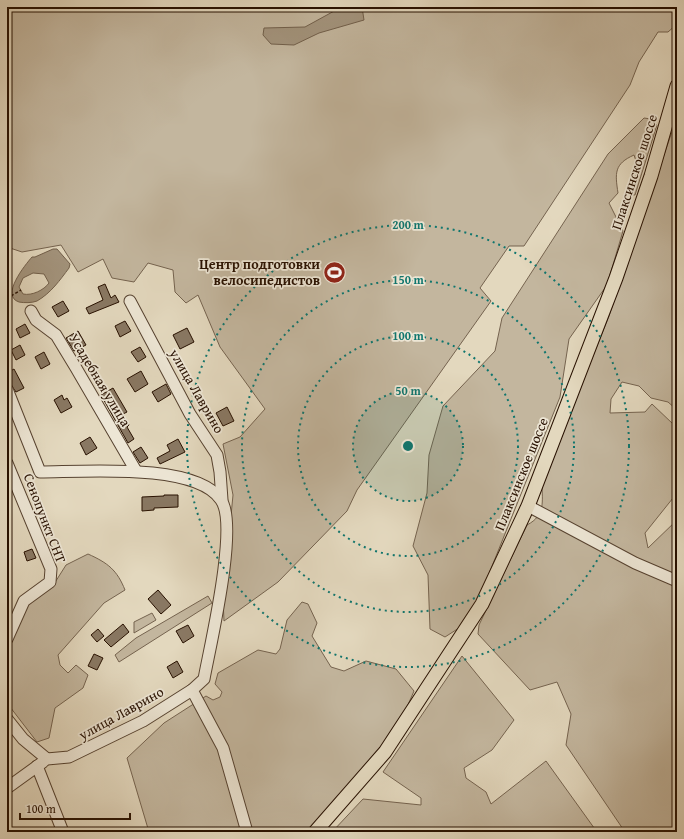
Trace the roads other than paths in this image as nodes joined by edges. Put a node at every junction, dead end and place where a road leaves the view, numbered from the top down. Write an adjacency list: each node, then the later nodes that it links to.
1 (677, 86): 8 (main road, Плаксинское шоссе)
2 (130, 301): 7 (street, улица Лаврино)
3 (31, 311): 6 (street, Усадебная улица)
4 (7, 389): 6 (street)
5 (7, 462): 10 (street, Сенопункт СНТ)
6 (136, 471): 7 (street)
7 (222, 500): 11 (street, улица Лаврино)
8 (528, 506): 9 (street); 17 (main road, Плаксинское шоссе)
9 (677, 581)
10 (7, 639)
11 (192, 690): 13 (street, улица Лаврино); 16 (street)
12 (7, 719): 13 (street)
13 (42, 762): 14 (street); 15 (street)
14 (7, 788)
15 (63, 832)
16 (247, 832)
17 (315, 832)

